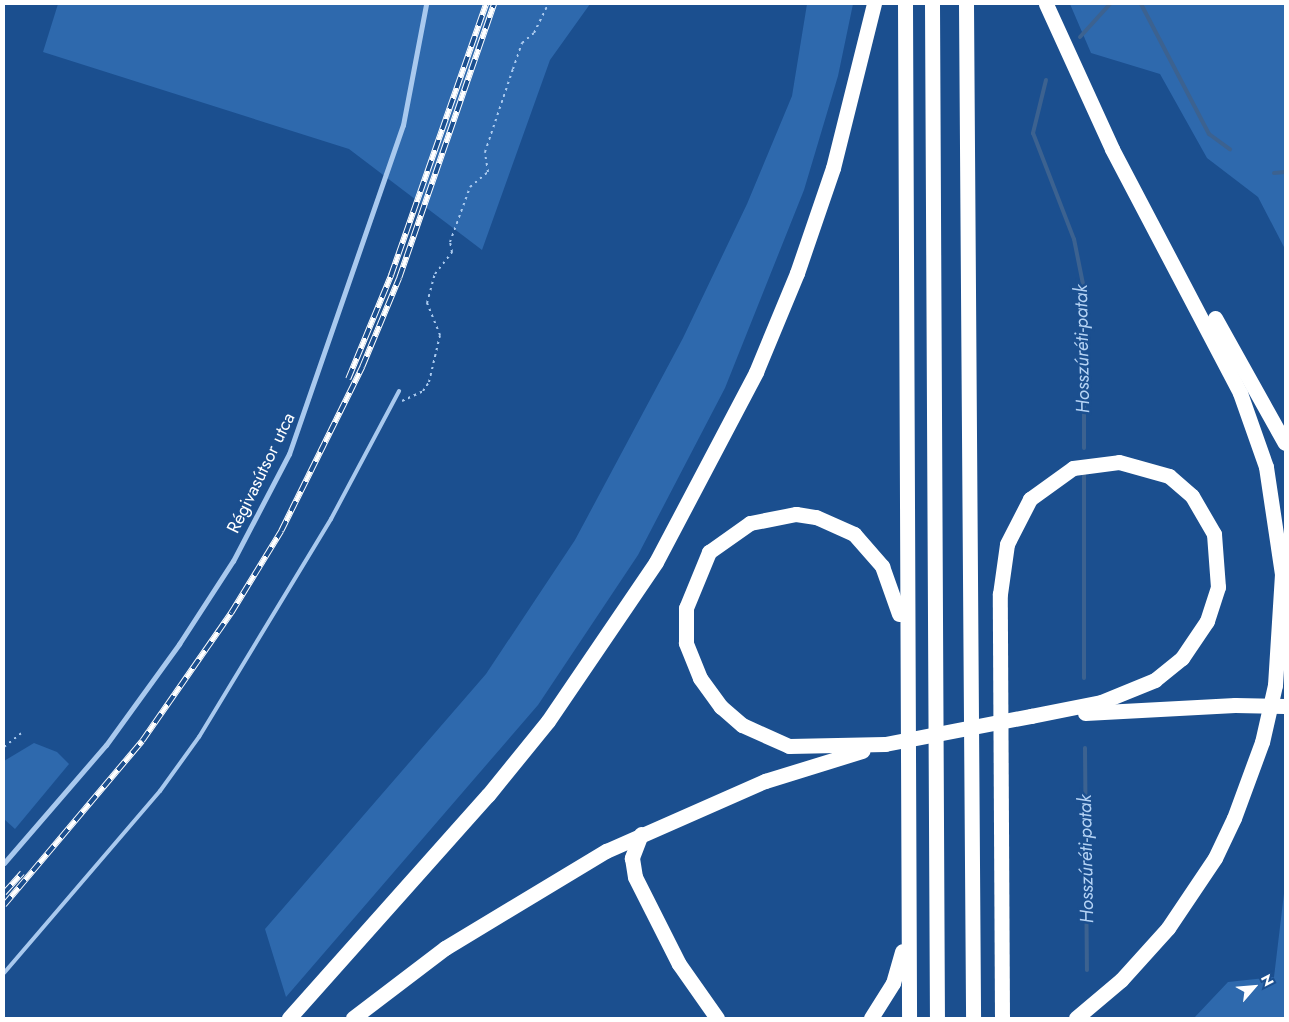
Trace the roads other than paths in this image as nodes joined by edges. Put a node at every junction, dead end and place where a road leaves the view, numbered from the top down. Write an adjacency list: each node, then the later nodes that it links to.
1 (426, 4): 15 (street, Régivasútsor utca)
2 (874, 4): 18 (highway)
3 (905, 4): 10 (highway)
4 (932, 4): 23 (highway)
5 (966, 4): 24 (highway)
6 (1046, 4): 7 (highway)
7 (1177, 268): 9 (highway); 26 (highway)
8 (399, 391): 17 (lane)
9 (1285, 443)
10 (905, 640): 13 (highway); 16 (highway)
11 (1285, 706): 12 (highway, bridge)
12 (1031, 716): 13 (highway, bridge); 25 (highway)
13 (885, 744): 14 (highway)
14 (640, 834): 19 (highway); 20 (highway)
15 (4, 863)
16 (907, 900): 21 (highway); 22 (highway)
17 (4, 973)
18 (289, 1018)
19 (353, 1018)
20 (717, 1018)
21 (871, 1018)
22 (908, 1018)
23 (937, 1018)
24 (973, 1018)
25 (1002, 1018)
26 (1076, 1018)

